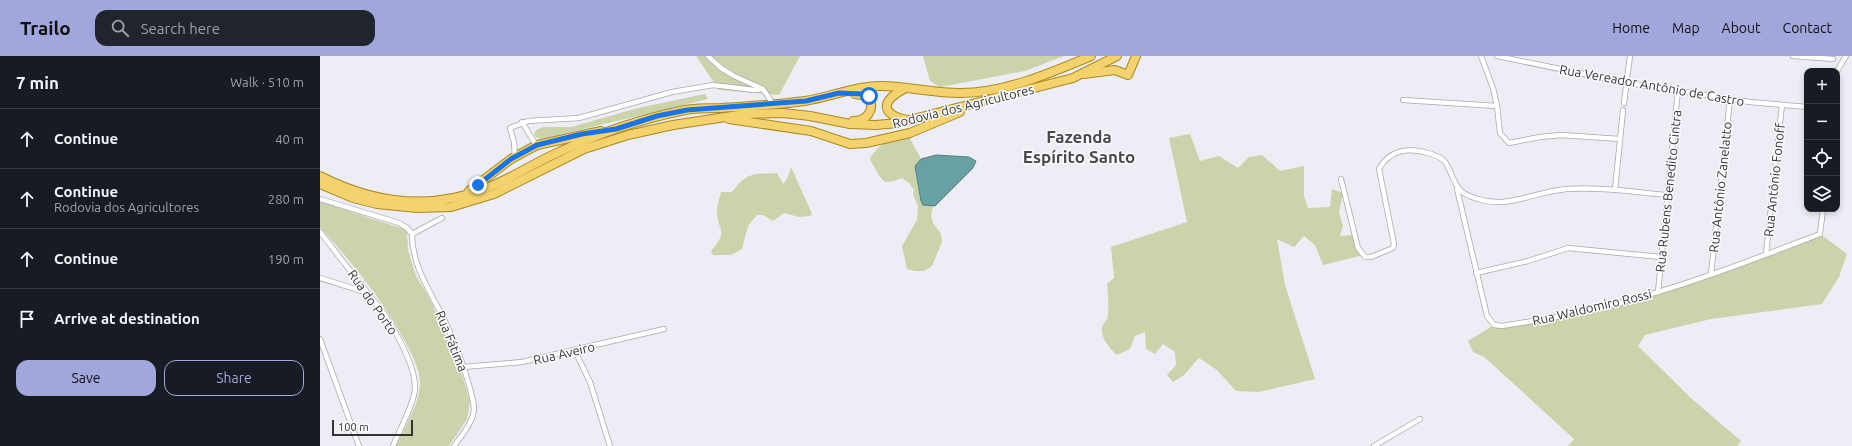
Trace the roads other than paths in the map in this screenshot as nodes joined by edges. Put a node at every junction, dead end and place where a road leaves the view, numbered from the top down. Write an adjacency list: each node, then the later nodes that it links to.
1 (708, 56): 15 (street)
2 (1091, 56): 16 (main road, Rodovia dos Agricultores)
3 (1117, 56): 13 (main road, Rodovia dos Agricultores)
4 (1136, 56): 13 (main road)
5 (1481, 56): 25 (street)
6 (1497, 56): 14 (street, Rua Vereador Antônio de Castro)
7 (1630, 56): 14 (street)
8 (1793, 56): 10 (street)
9 (1846, 56): 12 (street)
10 (1833, 57): 11 (street)
11 (1836, 68)
12 (1838, 68)
13 (1077, 74): 19 (main road, Rodovia dos Agricultores)
14 (1628, 83): 17 (street, Rua Vereador Antônio de Castro); 22 (street)
15 (763, 89): 23 (street); 31 (street)
16 (905, 89): 18 (main road, Rodovia dos Agricultores); 30 (main road)
17 (1678, 90): 20 (street, Rua Vereador Antônio de Castro); 41 (street, Rua Rubens Benedito Cintra)
18 (839, 93): 23 (main road, Rodovia dos Agricultores); 29 (main road)
19 (994, 99): 28 (main road); 30 (main road, Rodovia dos Agricultores)
20 (1730, 99): 24 (street, Rua Vereador Antônio de Castro); 51 (street, Rua Antônio Zanelatto)
21 (1403, 100): 25 (street)
22 (1624, 103)
23 (773, 104): 32 (main road, Rodovia dos Agricultores)
24 (1782, 105): 26 (street, Rua Vereador Antônio de Castro); 48 (street, Rua Antônio Fonoff)
25 (1497, 106): 33 (street)
26 (1804, 107)
27 (1624, 110): 33 (street)
28 (716, 119): 29 (main road, Rodovia dos Agricultores); 38 (main road, Rodovia dos Agricultores)
29 (828, 120): 30 (main road, Rodovia dos Agricultores)
30 (909, 121)
31 (522, 122): 34 (street); 35 (street)
32 (616, 129): 34 (main road); 42 (main road, Rodovia dos Agricultores)
33 (1620, 139): 40 (street)
34 (536, 145): 35 (main road)
35 (515, 157): 42 (main road)
36 (320, 176): 42 (main road, Rodovia dos Agricultores)
37 (1341, 179): 39 (street, Rua Waldomiro Rossi)
38 (320, 184)
39 (1457, 189): 40 (street); 50 (street, Rua Waldomiro Rossi)
40 (1614, 190): 41 (street)
41 (1667, 195): 49 (street, Rua Rubens Benedito Cintra)
42 (460, 197)
43 (320, 199): 47 (street)
44 (1823, 212): 48 (street, Rua Waldomiro Rossi)
45 (442, 218): 47 (street)
46 (320, 232): 54 (street, Rua do Porto)
47 (412, 234): 58 (street, Rua Fátima)
48 (1766, 254): 51 (street, Rua Waldomiro Rossi)
49 (1661, 257): 50 (street); 53 (street, Rua Rubens Benedito Cintra)
50 (1476, 273): 53 (street, Rua Waldomiro Rossi)
51 (1711, 274): 53 (street, Rua Waldomiro Rossi)
52 (320, 278): 54 (street)
53 (1658, 292)
54 (368, 293): 61 (street, Rua do Porto)
55 (664, 329): 57 (street, Rua Aveiro)
56 (320, 339): 60 (street)
57 (575, 351): 58 (street, Rua Aveiro); 63 (street)
58 (463, 367): 62 (street, Rua Fátima)
59 (1420, 419): 64 (street)
60 (360, 446)
61 (393, 446)
62 (454, 446)
63 (610, 446)
64 (1374, 446)

